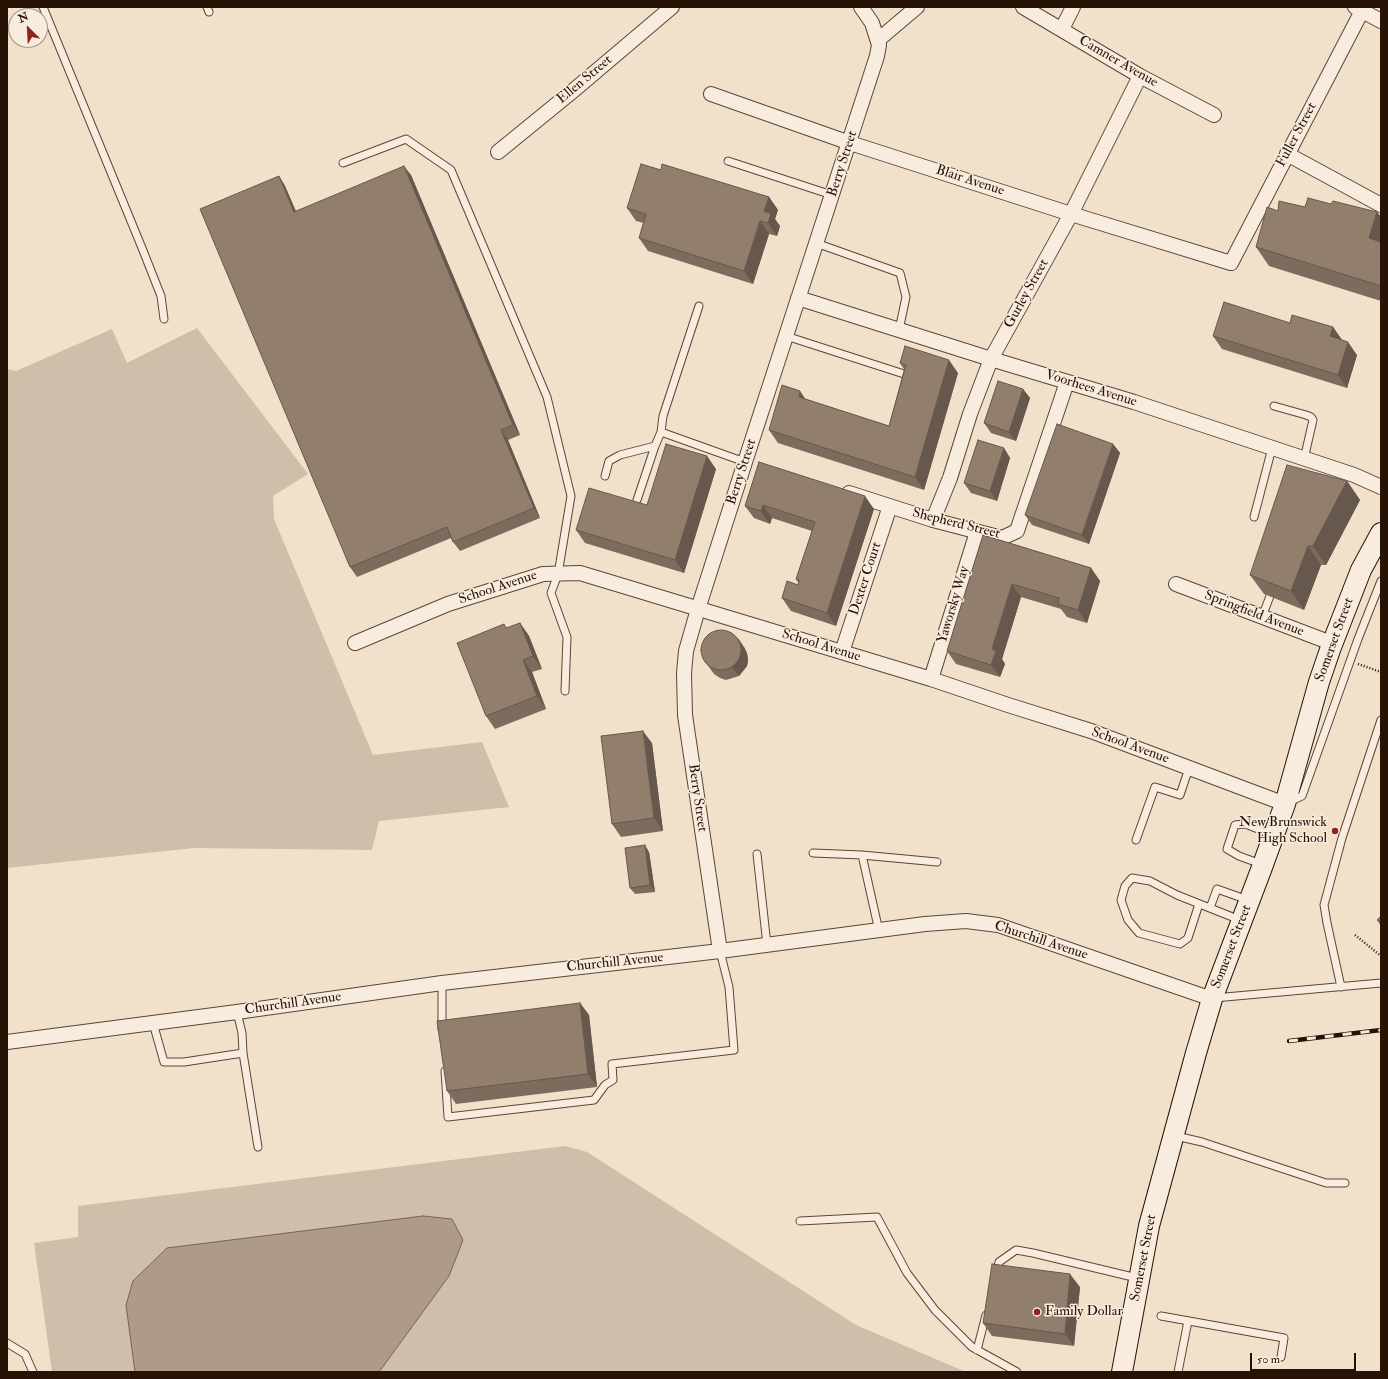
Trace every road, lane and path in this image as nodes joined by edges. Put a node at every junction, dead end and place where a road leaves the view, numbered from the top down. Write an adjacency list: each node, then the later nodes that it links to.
1 (43, 7): 26 (lane)
2 (672, 7): 15 (street, Ellen Street)
3 (861, 7): 10 (street, Berry Street)
4 (917, 7): 10 (street)
5 (1023, 7): 9 (street, Camner Avenue)
6 (1073, 7): 9 (street)
7 (1360, 8): 8 (street); 16 (street, Fuller Street)
8 (1381, 21)
9 (1062, 29): 11 (street, Camner Avenue)
10 (878, 40): 14 (street, Berry Street)
11 (1140, 76): 13 (street, Camner Avenue); 21 (street, Gurley Street)
12 (711, 94): 14 (street, Blair Avenue)
13 (1214, 115)
14 (850, 143): 19 (street, Berry Street); 21 (street, Blair Avenue)
15 (498, 152)
16 (1287, 154): 20 (street); 23 (street, Fuller Street)
17 (728, 161): 19 (lane)
18 (343, 163): 48 (lane)
19 (832, 195): 22 (street, Berry Street)
20 (1381, 205)
21 (1071, 214): 23 (street, Blair Avenue); 29 (street, Gurley Street)
22 (816, 243): 24 (street, Berry Street); 27 (lane)
23 (1230, 263)
24 (798, 298): 27 (street, Voorhees Avenue); 28 (street, Berry Street)
25 (700, 306): 33 (lane)
26 (164, 319)
27 (899, 330): 29 (street, Voorhees Avenue)
28 (786, 336): 30 (lane); 36 (street, Berry Street)
29 (991, 359): 31 (street, Voorhees Avenue); 45 (street, Gurley Street)
30 (904, 374)
31 (1067, 382): 35 (street, Voorhees Avenue); 46 (street, Shepherd Street)
32 (1274, 406): 37 (lane)
33 (661, 432): 34 (lane); 36 (lane)
34 (655, 446): 39 (lane); 42 (lane)
35 (1272, 448): 37 (street, Voorhees Avenue); 44 (lane)
36 (745, 462): 38 (street); 52 (street, Berry Street)
37 (1311, 464): 40 (street, Voorhees Avenue)
38 (760, 466)
39 (605, 476)
40 (1381, 487)
41 (836, 490): 43 (street, Shepherd Street)
42 (637, 500)
43 (890, 506): 45 (street, Shepherd Street); 56 (street, Dexter Court)
44 (1254, 518)
45 (933, 520): 46 (street, Shepherd Street)
46 (977, 532): 59 (street, Yaworsky Way)
47 (1381, 533): 55 (main road, Somerset Street)
48 (558, 574): 52 (street, School Avenue); 54 (street, School Avenue); 60 (lane)
49 (1381, 581): 63 (lane)
50 (1176, 584): 53 (street, Springfield Avenue)
51 (1270, 596): 53 (lane)
52 (698, 609): 56 (street, School Avenue); 78 (street, Berry Street)
53 (1262, 617): 55 (street, Springfield Avenue)
54 (355, 643)
55 (1331, 647): 63 (main road, Somerset Street)
56 (842, 652): 59 (street, School Avenue)
57 (1358, 664): 58 (path)
58 (1381, 672)
59 (931, 679): 62 (street, School Avenue)
60 (565, 691)
61 (1381, 720): 82 (lane)
62 (1189, 768): 63 (street, School Avenue); 65 (lane)
63 (1285, 804): 64 (main road, Somerset Street)
64 (1274, 835): 70 (main road, Somerset Street); 70 (lane)
65 (1136, 840)
66 (813, 853): 68 (lane)
67 (757, 854): 77 (lane)
68 (862, 855): 69 (lane); 75 (lane)
69 (937, 862)
70 (1264, 864): 71 (main road, Somerset Street)
71 (1250, 901): 73 (lane); 74 (main road, Somerset Street)
72 (1199, 904): 72 (lane); 73 (lane)
73 (1210, 908): 74 (lane)
74 (1242, 921): 83 (main road, Somerset Street)
75 (880, 930): 77 (street, Churchill Avenue); 83 (street, Churchill Avenue)
76 (1355, 935): 79 (path)
77 (767, 945): 78 (street, Churchill Avenue)
78 (720, 951): 80 (street, Churchill Avenue); 89 (lane)
79 (1381, 956)
80 (442, 982): 84 (street, Churchill Avenue); 86 (lane)
81 (1381, 983): 82 (lane)
82 (1341, 987): 83 (lane)
83 (1212, 999): 90 (main road, Somerset Street)
84 (237, 1012): 85 (street, Churchill Avenue); 88 (lane)
85 (153, 1023): 87 (street, Churchill Avenue); 88 (lane)
86 (442, 1038)
87 (7, 1042)
88 (244, 1053): 91 (lane)
89 (444, 1062)
90 (1174, 1135): 92 (lane); 94 (main road, Somerset Street)
91 (258, 1147)
92 (1345, 1184)
93 (800, 1221): 100 (lane)
94 (1140, 1278): 95 (lane); 104 (main road, Somerset Street)
95 (994, 1284)
96 (988, 1306): 100 (lane)
97 (1161, 1316): 98 (lane)
98 (1188, 1321): 101 (lane); 105 (lane)
99 (7, 1343): 102 (lane)
100 (977, 1350): 103 (lane)
101 (1280, 1358)
102 (34, 1372)
103 (1017, 1372)
104 (1122, 1372)
105 (1178, 1372)

